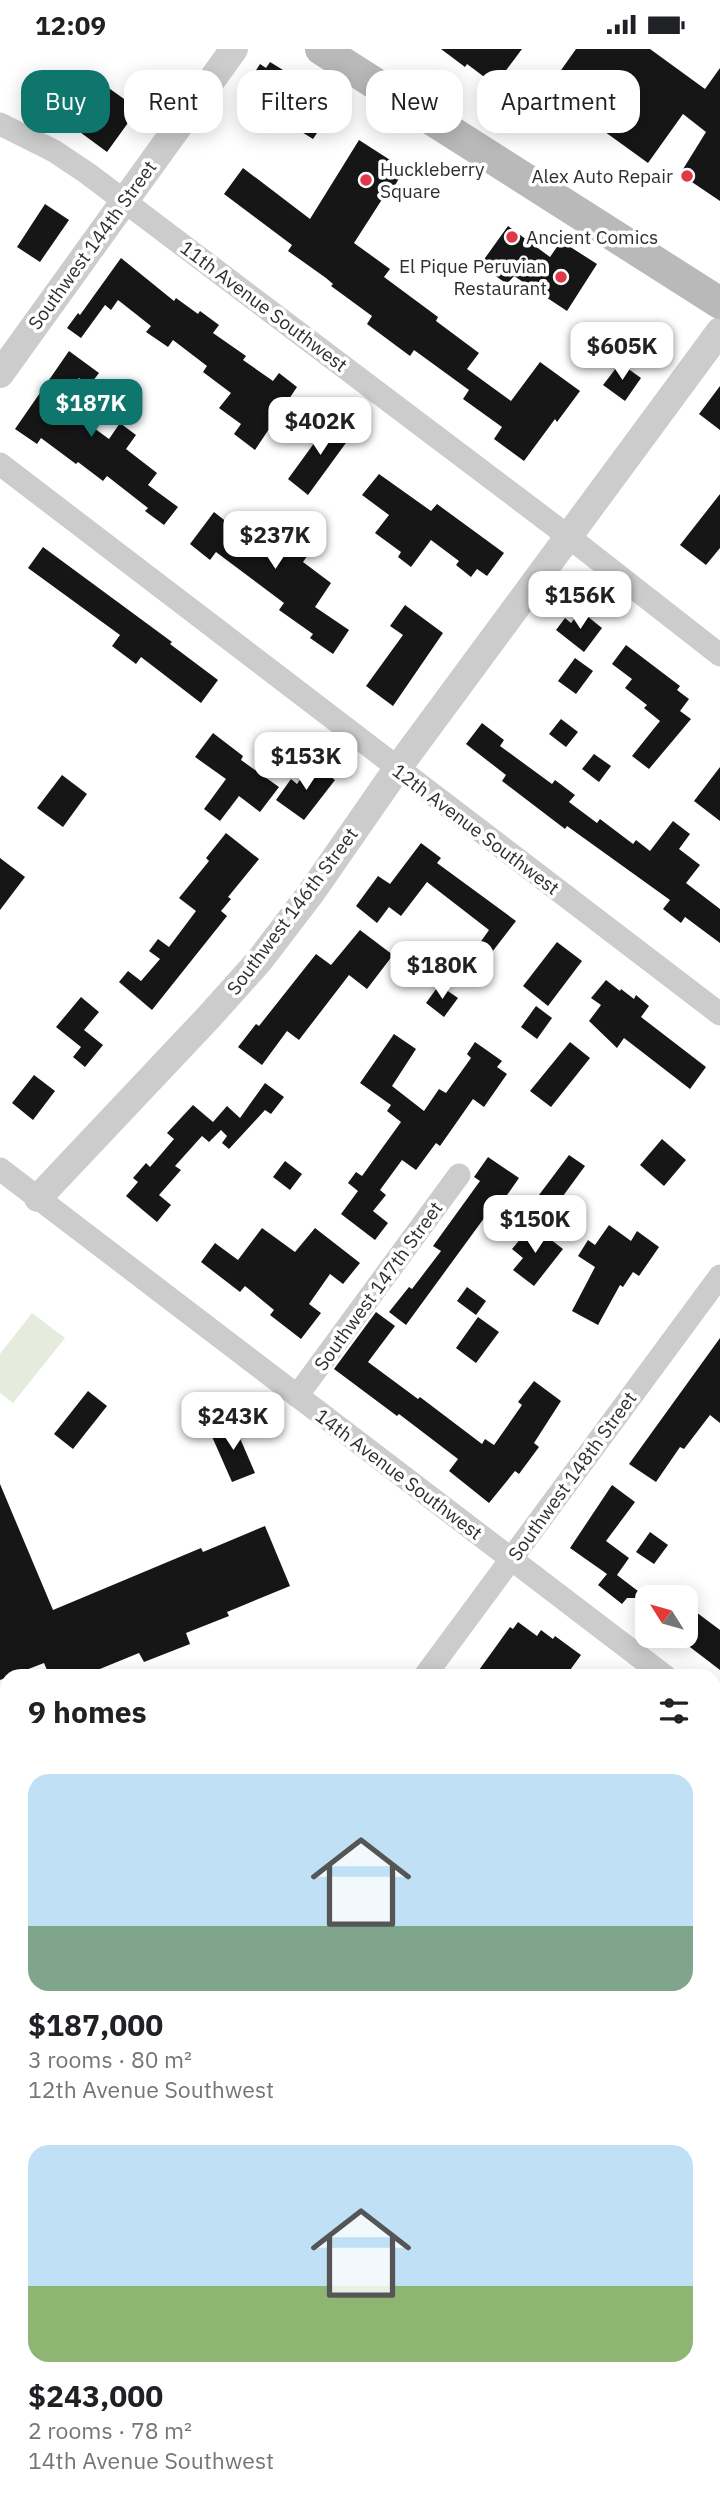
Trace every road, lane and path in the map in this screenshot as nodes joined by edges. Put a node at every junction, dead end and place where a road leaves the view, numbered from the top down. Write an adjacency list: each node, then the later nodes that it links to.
1 (234, 49): 4 (street, Southwest 144th Street)
2 (321, 49): 5 (main road)
3 (0, 124): 4 (street, 11th Avenue Southwest)
4 (124, 201): 7 (street, Southwest 144th Street); 9 (street, 11th Avenue Southwest)
5 (720, 303)
6 (720, 331): 9 (street, Southwest 146th Street)
7 (0, 374)
8 (0, 464): 11 (street, 12th Avenue Southwest)
9 (569, 537): 10 (street, 11th Avenue Southwest); 11 (street, Southwest 146th Street)
10 (720, 655)
11 (397, 769): 12 (street, 12th Avenue Southwest); 15 (street, Southwest 146th Street)
12 (720, 1014)
13 (0, 1169): 15 (street, 14th Avenue Southwest)
14 (459, 1175): 17 (street, Southwest 147th Street)
15 (38, 1198): 17 (street, 14th Avenue Southwest)
16 (720, 1276): 18 (street, Southwest 148th Street)
17 (298, 1397): 18 (street, 14th Avenue Southwest)
18 (510, 1559): 19 (street, Southwest 148th Street); 20 (street, 14th Avenue Southwest)
19 (430, 1669)
20 (655, 1669)

